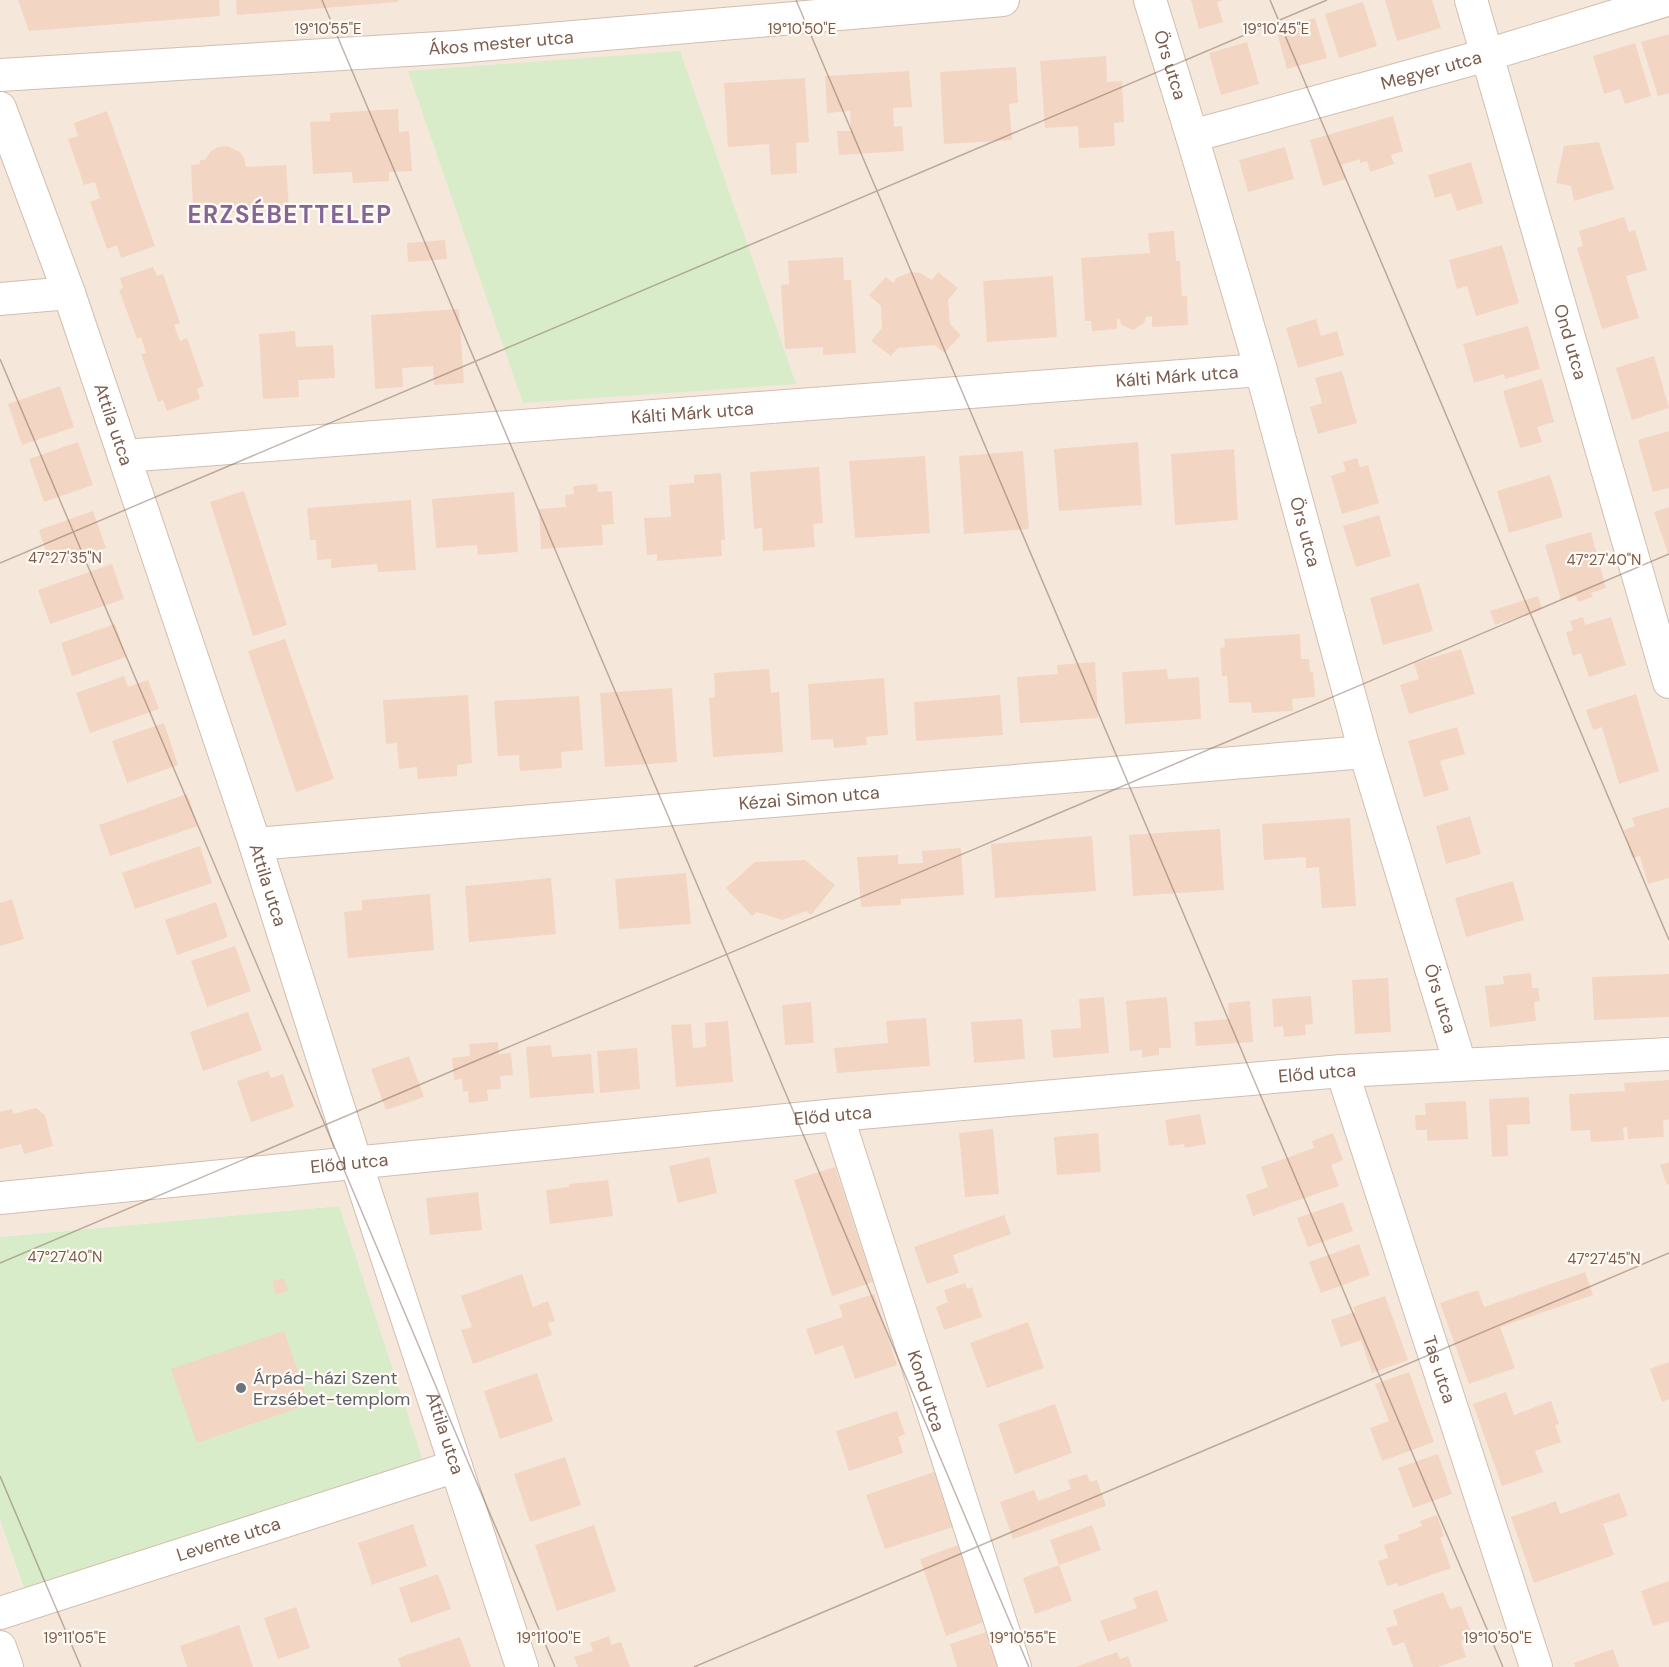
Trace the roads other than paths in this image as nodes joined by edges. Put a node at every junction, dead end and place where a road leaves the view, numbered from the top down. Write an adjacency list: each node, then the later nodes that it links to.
1 (1003, 0): 6 (street, Ákos mester utca)
2 (1150, 0): 8 (street, Örs utca)
3 (1471, 0): 5 (street, Ond utca)
4 (1667, 0): 5 (street, Megyer utca)
5 (1487, 55): 8 (street, Megyer utca); 13 (street, Ond utca)
6 (0, 75)
7 (0, 108): 9 (street, Attila utca)
8 (1192, 136): 11 (street, Örs utca)
9 (69, 294): 10 (street); 12 (street, Attila utca)
10 (0, 299)
11 (1261, 370): 12 (street, Kálti Márk utca); 14 (street, Örs utca)
12 (124, 456): 15 (street, Attila utca)
13 (1669, 682)
14 (1365, 752): 15 (street, Kézai Simon utca); 17 (street, Örs utca)
15 (255, 844): 20 (street, Attila utca)
16 (1669, 1054): 17 (street, Előd utca)
17 (1460, 1064): 18 (street, Előd utca)
18 (1342, 1071): 19 (street, Előd utca); 28 (street, Tas utca)
19 (837, 1115): 20 (street, Előd utca); 27 (street, Kond utca)
20 (356, 1163): 21 (street, Előd utca); 22 (street, Attila utca)
21 (0, 1198)
22 (456, 1466): 23 (street, Levente utca); 26 (street, Attila utca)
23 (0, 1613)
24 (0, 1647): 25 (street)
25 (7, 1667)
26 (522, 1667)
27 (1015, 1667)
28 (1536, 1667)

